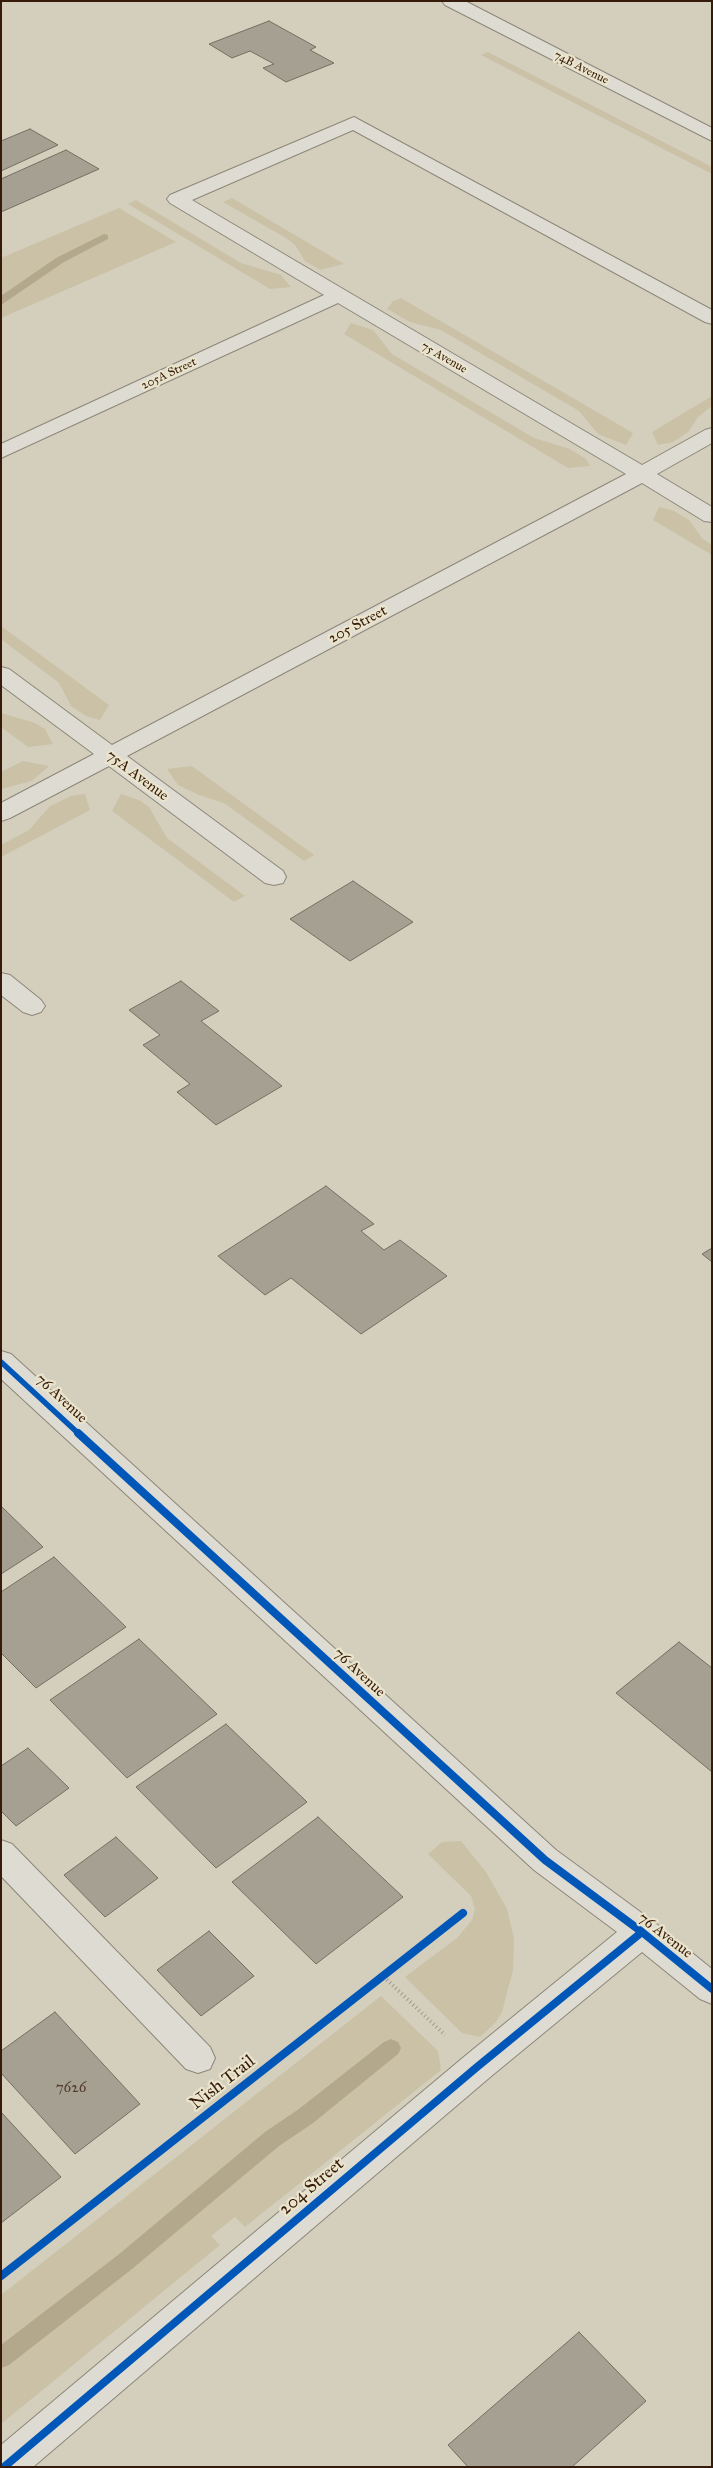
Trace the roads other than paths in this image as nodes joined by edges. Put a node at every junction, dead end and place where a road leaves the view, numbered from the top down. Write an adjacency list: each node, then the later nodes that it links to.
1 (450, 1): 2 (street, 74B Avenue)
2 (712, 135)
3 (338, 296): 4 (street, 75 Avenue); 6 (street, 205A Street); 7 (street, 75 Avenue)
4 (712, 318)
5 (712, 434): 7 (street, 205 Street)
6 (1, 452)
7 (643, 475): 8 (street, 75 Avenue); 10 (street, 205 Street)
8 (712, 516)
9 (1, 674): 10 (street, 75A Avenue)
10 (110, 755): 11 (street, 205 Street); 12 (street, 75A Avenue)
11 (1, 812)
12 (274, 877)
13 (1, 981): 14 (street)
14 (32, 1006)
15 (1, 1362): 17 (street, 76 Avenue)
16 (7, 1869): 19 (street)
17 (642, 1932): 18 (street, 76 Avenue); 20 (street, 204 Street)
18 (712, 1989)
19 (198, 2058)
20 (4, 2467)

